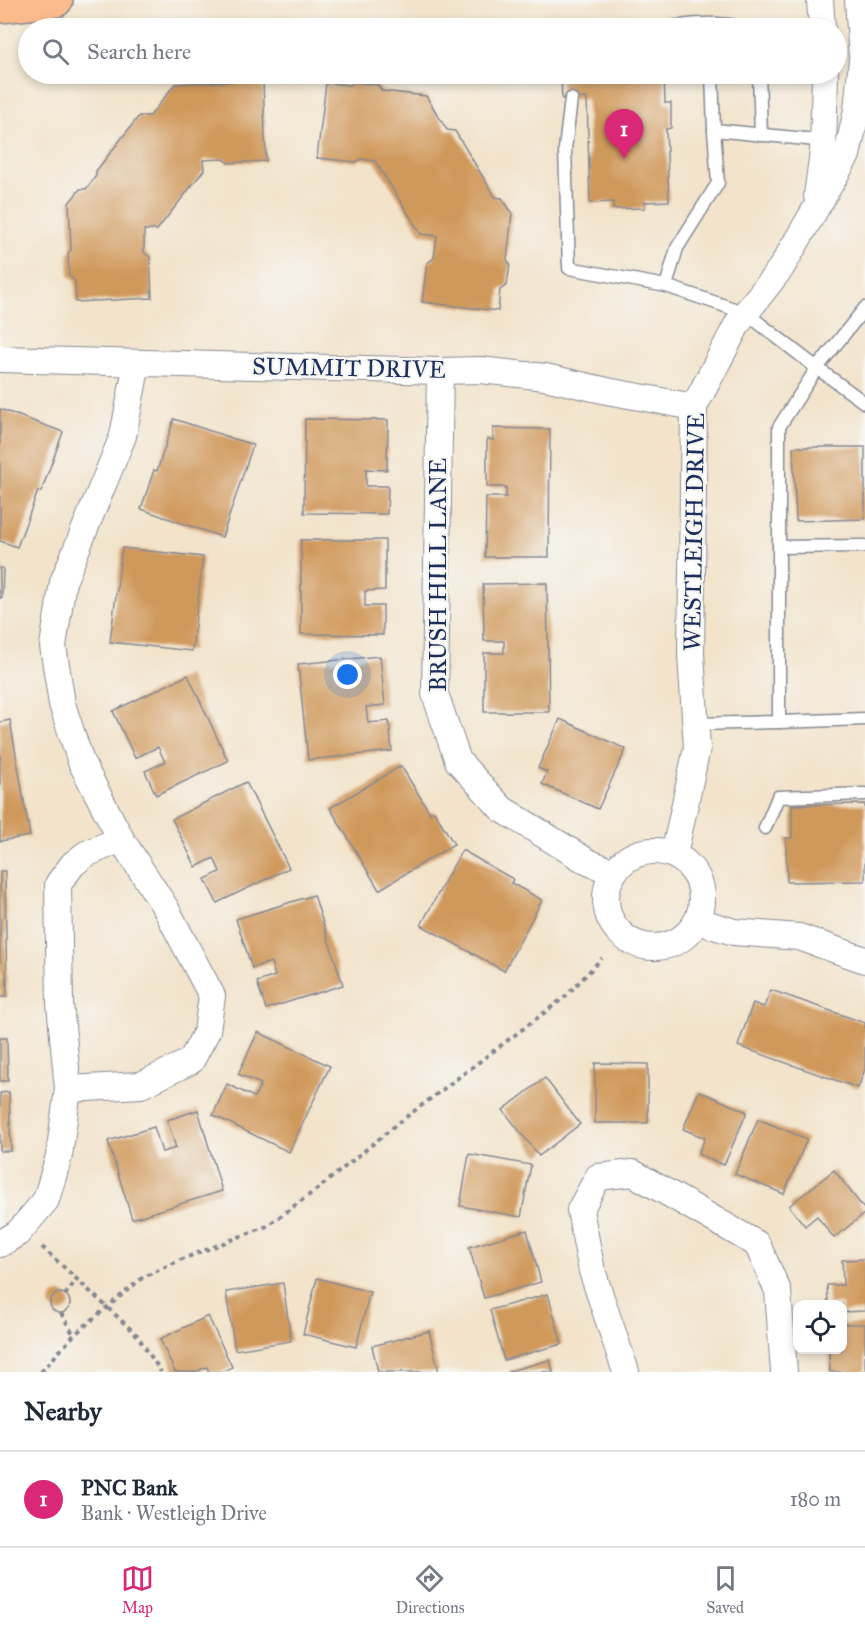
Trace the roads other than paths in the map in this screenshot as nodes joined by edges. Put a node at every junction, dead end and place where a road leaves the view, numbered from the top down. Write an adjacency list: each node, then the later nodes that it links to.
1 (820, 0): 5 (street)
2 (858, 0): 13 (street, WESTLEIGH DRIVE)
3 (44, 1): 4 (main road)
4 (0, 6)
5 (821, 18)
6 (712, 84): 10 (lane)
7 (759, 84): 11 (lane)
8 (825, 84): 12 (street, WESTLEIGH DRIVE)
9 (571, 99): 15 (lane)
10 (714, 130): 11 (lane); 15 (lane)
11 (761, 135): 12 (lane)
12 (824, 141): 13 (lane); 14 (street, WESTLEIGH DRIVE)
13 (857, 146): 14 (street, WESTLEIGH DRIVE)
14 (816, 205): 17 (street, WESTLEIGH DRIVE)
15 (666, 286): 17 (lane)
16 (865, 308): 20 (lane)
17 (746, 313): 20 (lane); 23 (street, WESTLEIGH DRIVE)
18 (0, 359): 19 (street, SUMMIT DRIVE)
19 (137, 363): 21 (street, SUMMIT DRIVE); 31 (street)
20 (817, 368): 22 (lane); 25 (lane)
21 (440, 371): 23 (street, SUMMIT DRIVE); 33 (street, BRUSH HILL LANE)
22 (865, 403)
23 (694, 407): 28 (street, WESTLEIGH DRIVE)
24 (865, 546): 25 (lane)
25 (779, 547): 27 (lane)
26 (865, 720): 27 (lane)
27 (779, 722): 28 (lane)
28 (695, 724): 32 (street, WESTLEIGH DRIVE)
29 (865, 794): 30 (lane)
30 (765, 828)
31 (121, 838): 36 (street); 36 (street)
32 (674, 855): 33 (street); 34 (street)
33 (613, 872): 34 (street)
34 (698, 921): 35 (street)
35 (865, 960)
36 (68, 1089): 37 (street)
37 (0, 1244)
38 (626, 1372): 39 (street)
39 (784, 1372)

